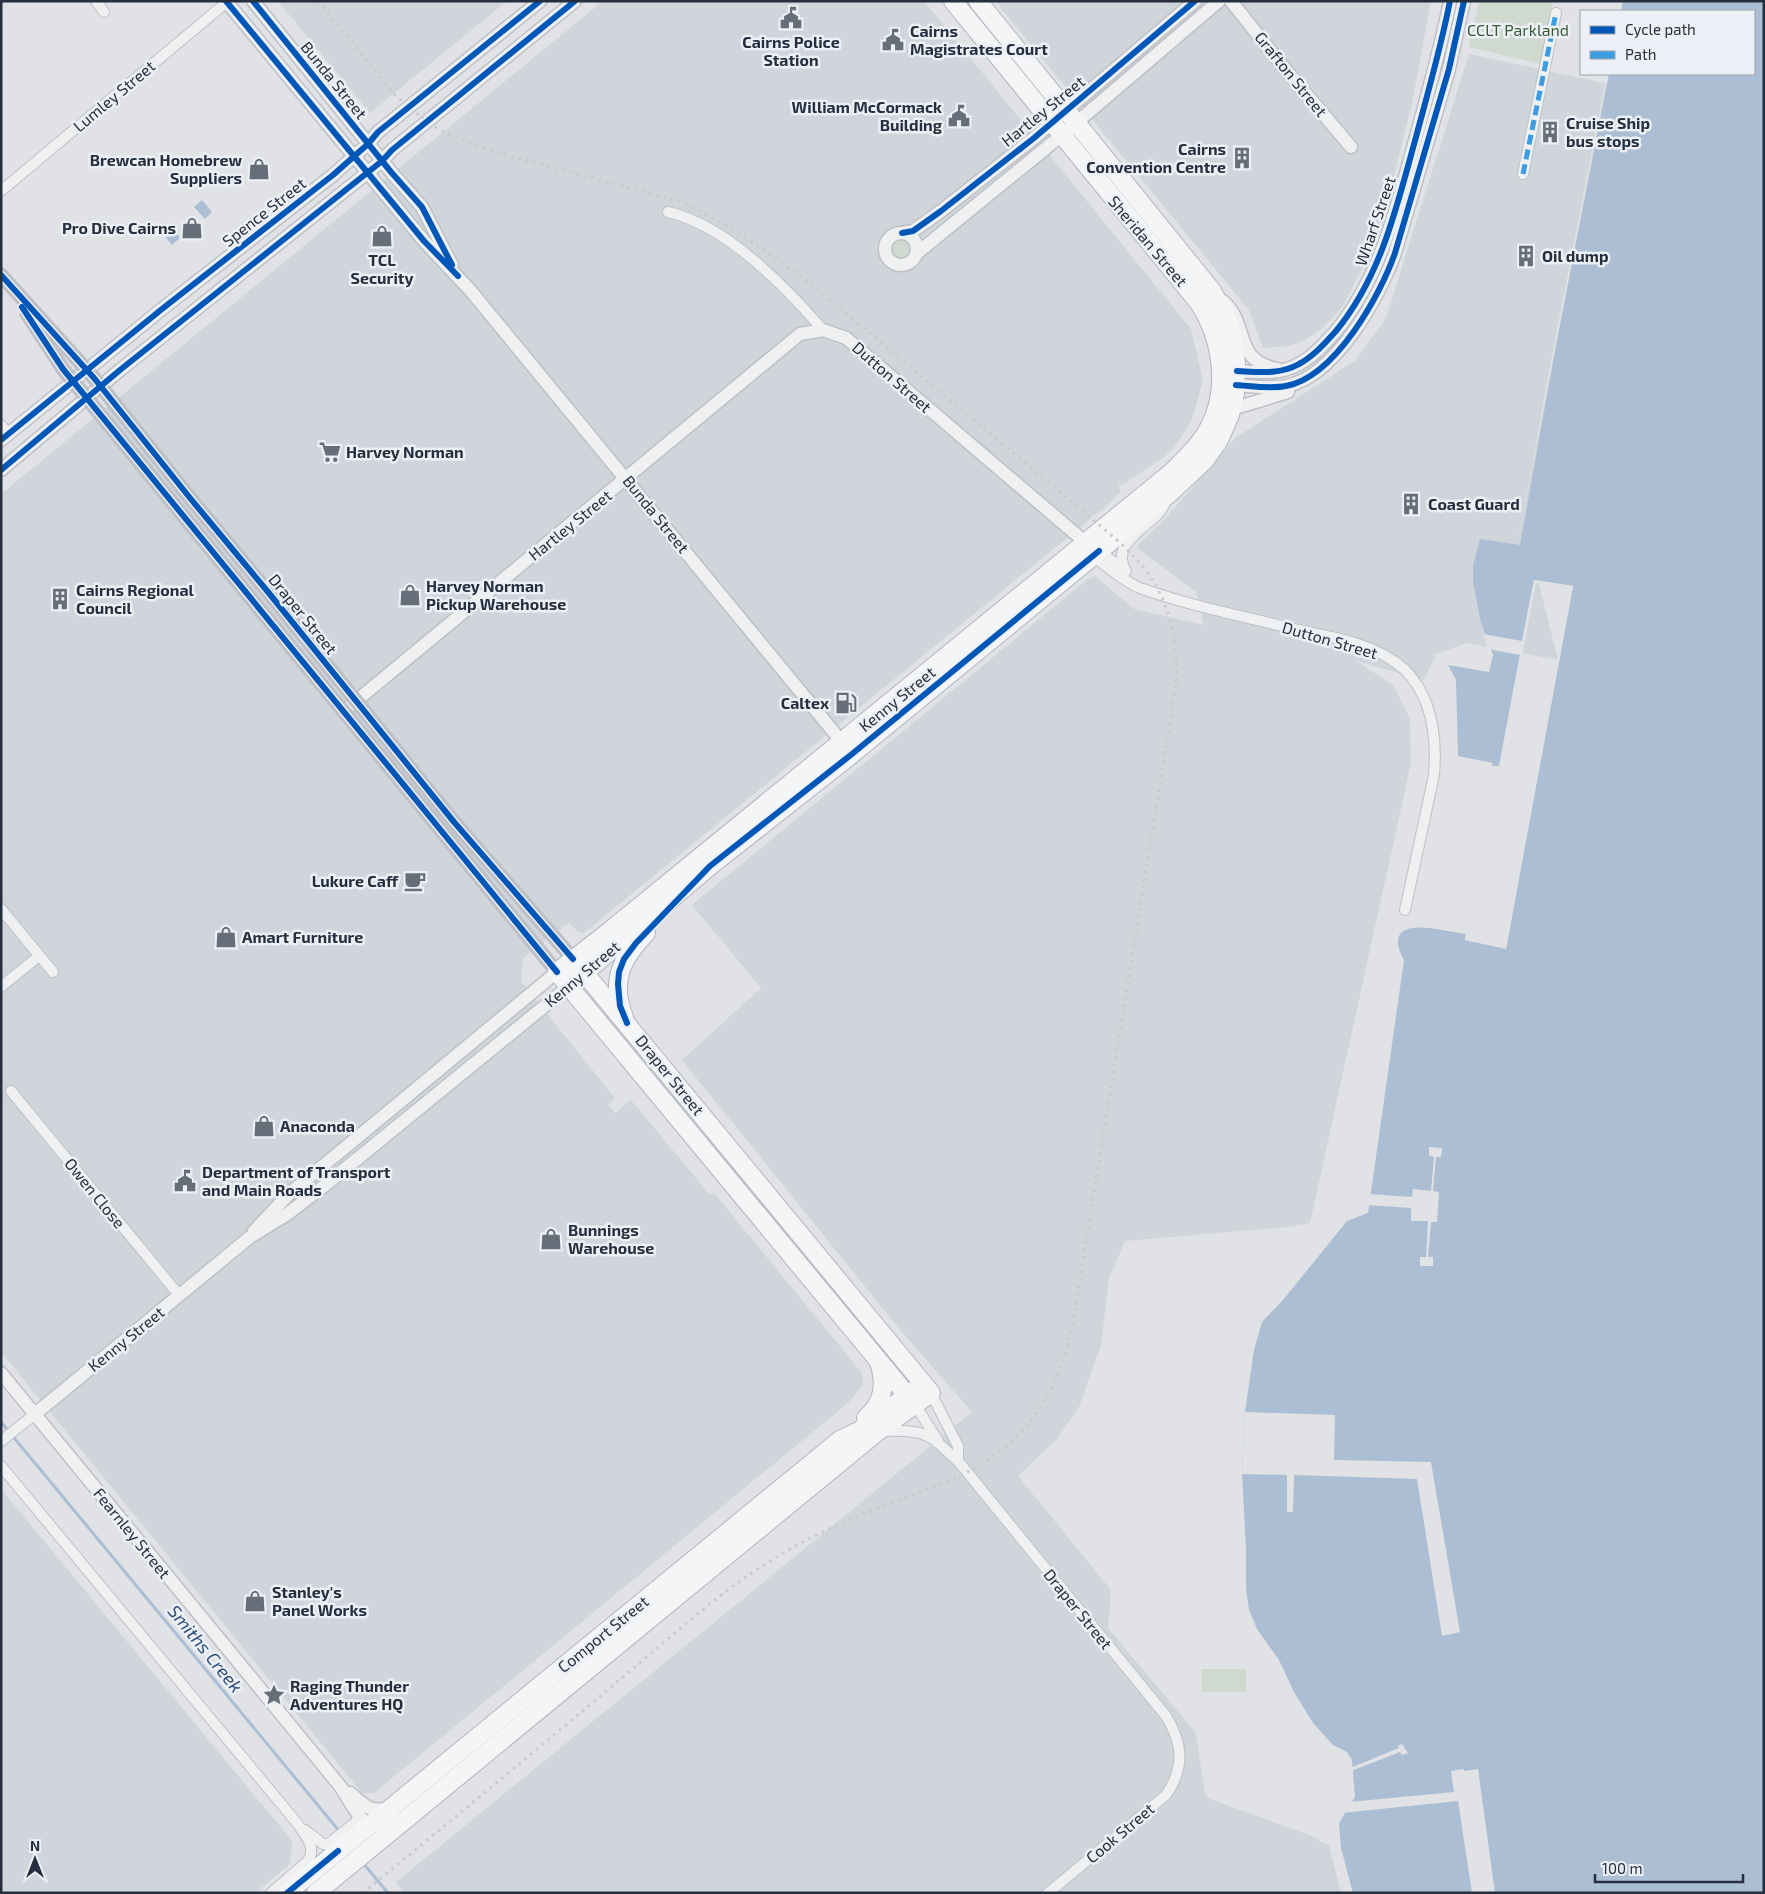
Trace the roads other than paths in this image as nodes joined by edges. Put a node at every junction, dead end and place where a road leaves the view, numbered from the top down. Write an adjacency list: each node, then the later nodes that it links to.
1 (96, 1): 13 (street)
2 (253, 1): 17 (street, Bunda Street)
3 (540, 1): 17 (street, Spence Street)
4 (575, 1): 20 (street, Spence Street)
5 (952, 1): 16 (highway, Sheridan Street)
6 (978, 1): 15 (highway, Sheridan Street)
7 (1195, 1): 15 (street, Hartley Street)
8 (1219, 1): 15 (street, Hartley Street)
9 (1232, 1): 18 (street, Grafton Street)
10 (1464, 1): 31 (street, Wharf Street)
11 (226, 2): 19 (street, Bunda Street); 23 (street, Lumley Street)
12 (1449, 4): 35 (street, Wharf Street)
13 (104, 12)
14 (1556, 13): 22 (street)
15 (1071, 117): 16 (street, Hartley Street); 33 (highway, Sheridan Street)
16 (1057, 129): 25 (street, Hartley Street); 26 (street, Hartley Street); 40 (highway, Sheridan Street)
17 (368, 144): 19 (street, Spence Street); 20 (street, Bunda Street)
18 (1351, 147)
19 (354, 157): 21 (street, Bunda Street); 37 (street, Spence Street)
20 (382, 161): 21 (street, Spence Street); 30 (street, Bunda Street)
21 (368, 172): 30 (street, Bunda Street); 42 (street, Spence Street)
22 (1523, 174)
23 (1, 190)
24 (668, 212): 34 (street, Dutton Street)
25 (930, 218): 26 (street); 27 (street, Hartley Street)
26 (953, 222): 28 (street, Hartley Street)
27 (902, 233): 28 (street); 28 (street, Hartley Street)
28 (916, 254)
29 (1, 275): 32 (main road, Draper Street)
30 (458, 276): 47 (street, Bunda Street)
31 (1381, 286): 35 (street); 36 (street, Wharf Street)
32 (11, 287): 37 (main road, Draper Street); 41 (main road, Draper Street)
33 (1212, 291): 38 (street); 40 (highway, Sheridan Street)
34 (823, 330): 47 (street, Hartley Street); 49 (street, Dutton Street)
35 (1328, 340): 38 (street, Wharf Street)
36 (1329, 360): 39 (street); 40 (street, Wharf Street); 44 (street)
37 (87, 370): 41 (street, Spence Street); 42 (main road, Draper Street)
38 (1283, 370): 39 (street, Wharf Street)
39 (1262, 372): 40 (street, Wharf Street)
40 (1231, 378): 44 (highway, Kenny Street); 49 (highway, Kenny Street)
41 (74, 380): 43 (main road, Draper Street); 45 (street, Spence Street)
42 (101, 386): 43 (street, Spence Street); 52 (main road, Draper Street)
43 (88, 398): 46 (street, Spence Street); 53 (main road, Draper Street)
44 (1232, 409): 48 (highway, Kenny Street)
45 (4, 433)
46 (1, 470)
47 (626, 479): 52 (street, Hartley Street); 54 (street, Bunda Street)
48 (1170, 493): 49 (highway, Kenny Street); 50 (street)
49 (1092, 550): 50 (street, Dutton Street); 51 (street, Dutton Street); 54 (highway, Kenny Street)
50 (1126, 571): 51 (street, Dutton Street)
51 (1156, 592): 57 (street, Dutton Street)
52 (356, 701): 53 (street, Hartley Street); 59 (main road, Draper Street)
53 (344, 711): 61 (main road, Draper Street)
54 (847, 748): 55 (highway, Kenny Street); 59 (highway, Kenny Street)
55 (710, 866): 62 (highway, Kenny Street); 65 (highway)
56 (1, 909): 58 (street)
57 (1405, 910)
58 (39, 956): 60 (street); 63 (street)
59 (573, 959): 61 (highway, Kenny Street); 62 (highway, Draper Street)
60 (53, 972)
61 (557, 972): 64 (highway, Draper Street); 67 (street, Kenny Street)
62 (584, 973): 64 (highway, Kenny Street); 65 (highway, Draper Street)
63 (1, 987)
64 (568, 987): 67 (street, Kenny Street); 69 (highway, Draper Street)
65 (627, 1023): 71 (highway, Draper Street)
66 (11, 1091): 68 (street, Owen Close)
67 (250, 1237): 68 (street, Kenny Street)
68 (179, 1295): 73 (street, Kenny Street)
69 (879, 1362): 72 (highway, Draper Street); 76 (highway)
70 (1, 1373): 73 (street, Fearnley Street)
71 (928, 1389): 72 (highway, Comport Street); 78 (street, Draper Street)
72 (911, 1401): 74 (highway, Comport Street); 76 (highway, Comport Street); 77 (street, Draper Street)
73 (35, 1414): 75 (street, Kenny Street); 82 (street, Fearnley Street)
74 (877, 1432): 77 (street, Draper Street); 81 (highway, Comport Street)
75 (2, 1440)
76 (840, 1440): 83 (highway, Comport Street)
77 (944, 1450): 78 (street, Draper Street)
78 (958, 1461): 80 (street, Draper Street)
79 (1, 1466): 84 (street)
80 (1180, 1764): 89 (street, Cook Street)
81 (466, 1771): 85 (street); 88 (highway, Comport Street)
82 (340, 1786): 83 (street, Fearnley Street); 85 (street, Fearnley Street)
83 (390, 1808): 85 (highway, Comport Street)
84 (297, 1823): 85 (street); 86 (street)
85 (346, 1838): 87 (highway, Comport Street)
86 (271, 1893)
87 (287, 1893)
88 (316, 1893)
89 (1048, 1893)

